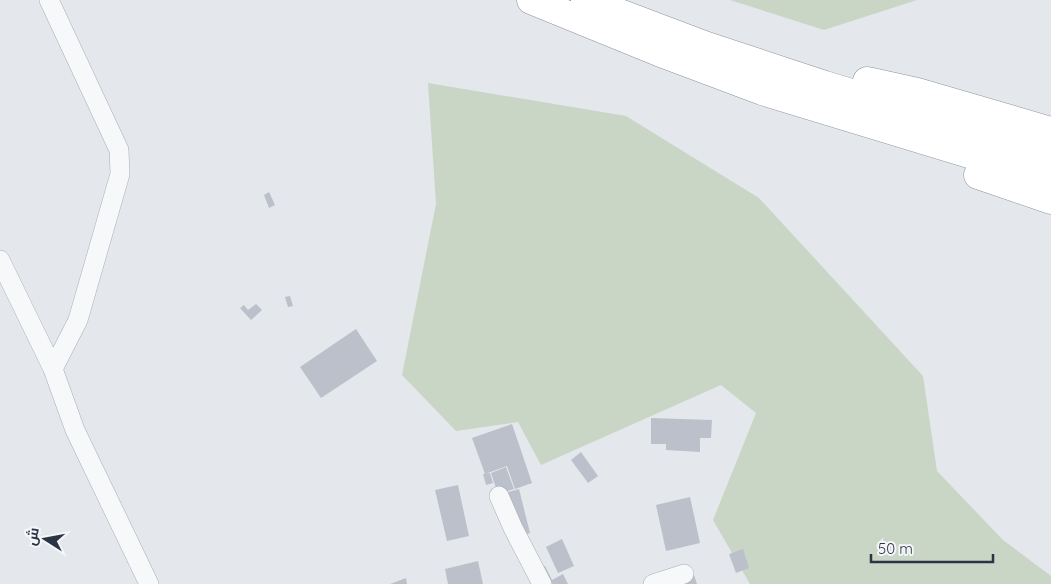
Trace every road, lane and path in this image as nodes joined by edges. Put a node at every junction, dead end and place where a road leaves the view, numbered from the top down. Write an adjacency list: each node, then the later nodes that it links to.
1 (49, 0): 11 (street)
2 (531, 0): 5 (highway)
3 (585, 0): 4 (highway)
4 (736, 56): 6 (highway); 7 (highway)
5 (762, 91): 8 (highway); 9 (highway)
6 (1051, 131)
7 (1051, 154)
8 (1051, 179)
9 (1051, 200)
10 (0, 260): 11 (street)
11 (53, 369): 14 (street)
12 (499, 496): 15 (street)
13 (684, 574): 16 (street)
14 (149, 584)
15 (542, 584)
16 (652, 584)

